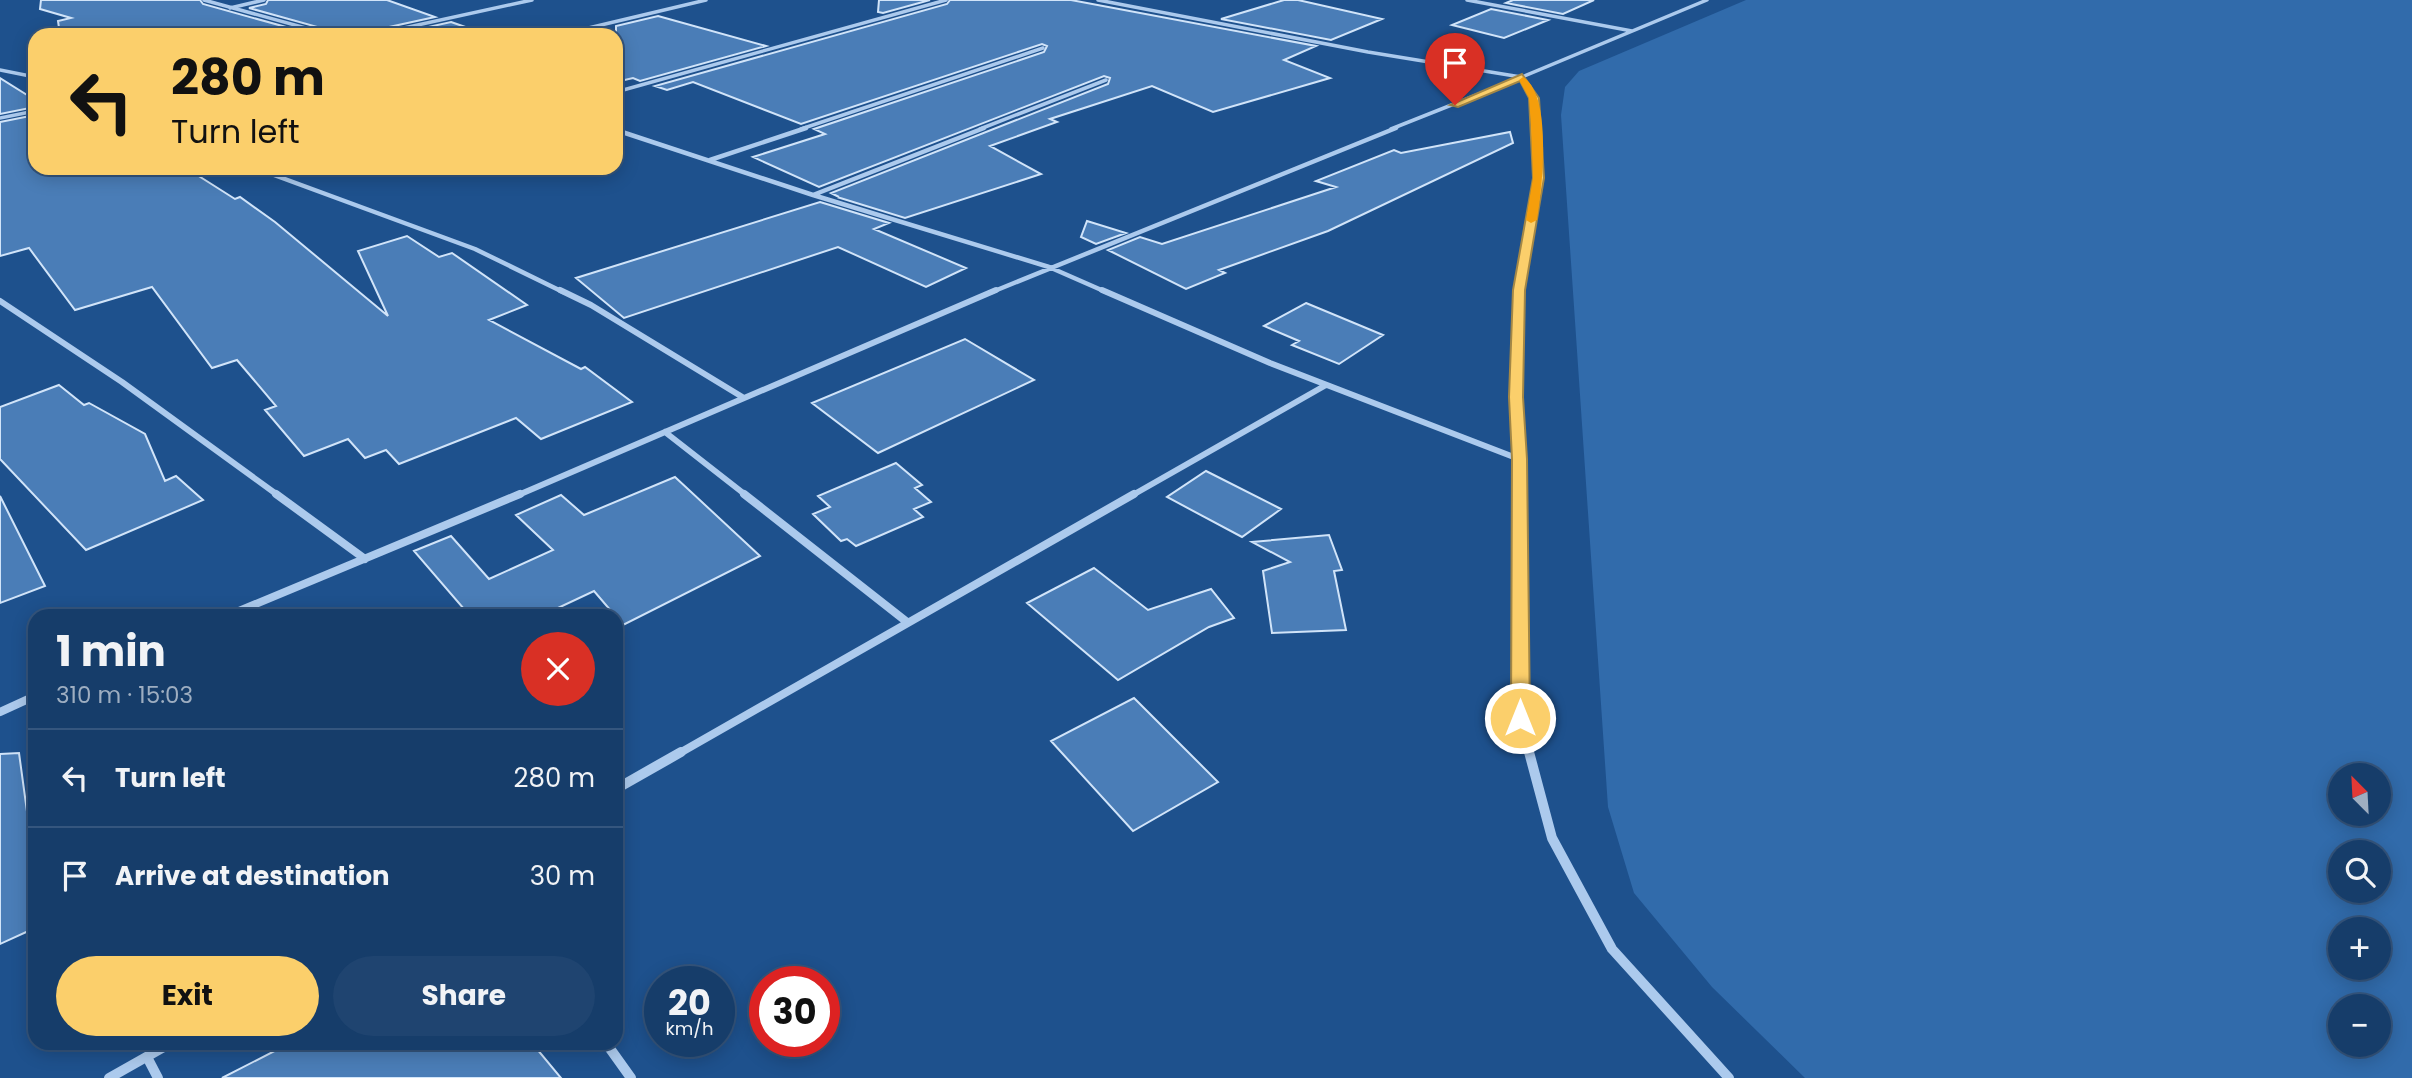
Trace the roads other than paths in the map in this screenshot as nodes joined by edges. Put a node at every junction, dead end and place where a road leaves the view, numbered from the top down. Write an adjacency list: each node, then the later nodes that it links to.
1 (204, 0): 9 (street)
2 (264, 0): 9 (street)
3 (532, 0): 11 (street)
4 (706, 0): 12 (street)
5 (946, 0): 19 (street)
6 (1098, 0): 17 (street)
7 (1467, 0): 13 (street)
8 (1707, 0): 13 (street)
9 (230, 8): 10 (street)
10 (305, 28)
11 (404, 28)
12 (588, 28)
13 (1632, 31): 17 (street)
14 (1042, 48): 23 (street)
15 (0, 70): 16 (street)
16 (28, 76)
17 (1522, 77): 26 (street); 31 (street)
18 (1106, 80): 25 (street)
19 (623, 90)
20 (28, 112): 21 (street)
21 (0, 118)
22 (623, 132): 23 (street)
23 (710, 160): 25 (street)
24 (274, 175): 29 (street)
25 (813, 195): 26 (street)
26 (1049, 267): 28 (street); 29 (street)
27 (0, 301): 32 (street)
28 (1326, 385): 31 (street); 34 (street)
29 (744, 398): 30 (street)
30 (665, 432): 32 (street); 34 (street)
31 (1520, 459): 44 (street)
32 (365, 559): 33 (street)
33 (245, 609)
34 (907, 622): 37 (street)
35 (28, 699): 36 (street)
36 (0, 712)
37 (623, 785)
38 (159, 1050): 40 (street)
39 (611, 1050): 43 (street)
40 (147, 1057): 41 (street); 42 (street)
41 (108, 1078)
42 (158, 1078)
43 (631, 1078)
44 (1729, 1078)

